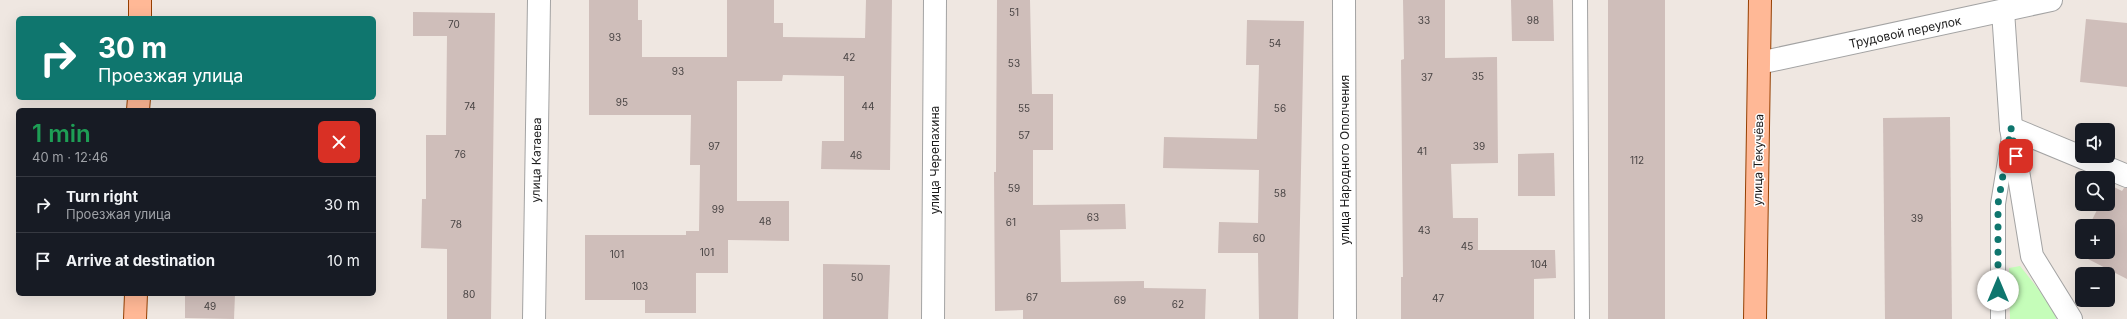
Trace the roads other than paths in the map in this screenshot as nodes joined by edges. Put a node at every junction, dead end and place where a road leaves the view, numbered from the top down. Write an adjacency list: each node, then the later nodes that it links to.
1 (140, 0): 9 (main road)
2 (538, 0): 15 (street, улица Катаева)
3 (935, 0): 16 (street, улица Черепахина)
4 (1344, 0): 17 (street, улица Народного Ополчения)
5 (1580, 0): 18 (lane)
6 (1760, 0): 10 (main road, улица Текучёва)
7 (2051, 0): 8 (street, Трудовой переулок)
8 (2003, 11): 10 (street, Трудовой переулок); 11 (street)
9 (140, 16)
10 (1759, 63): 19 (main road, улица Текучёва)
11 (2011, 128): 12 (street); 20 (lane); 21 (street)
12 (2127, 176)
13 (136, 296): 14 (main road)
14 (135, 319)
15 (534, 319)
16 (933, 319)
17 (1345, 319)
18 (1582, 319)
19 (1755, 319)
20 (1998, 319)
21 (2071, 319)

